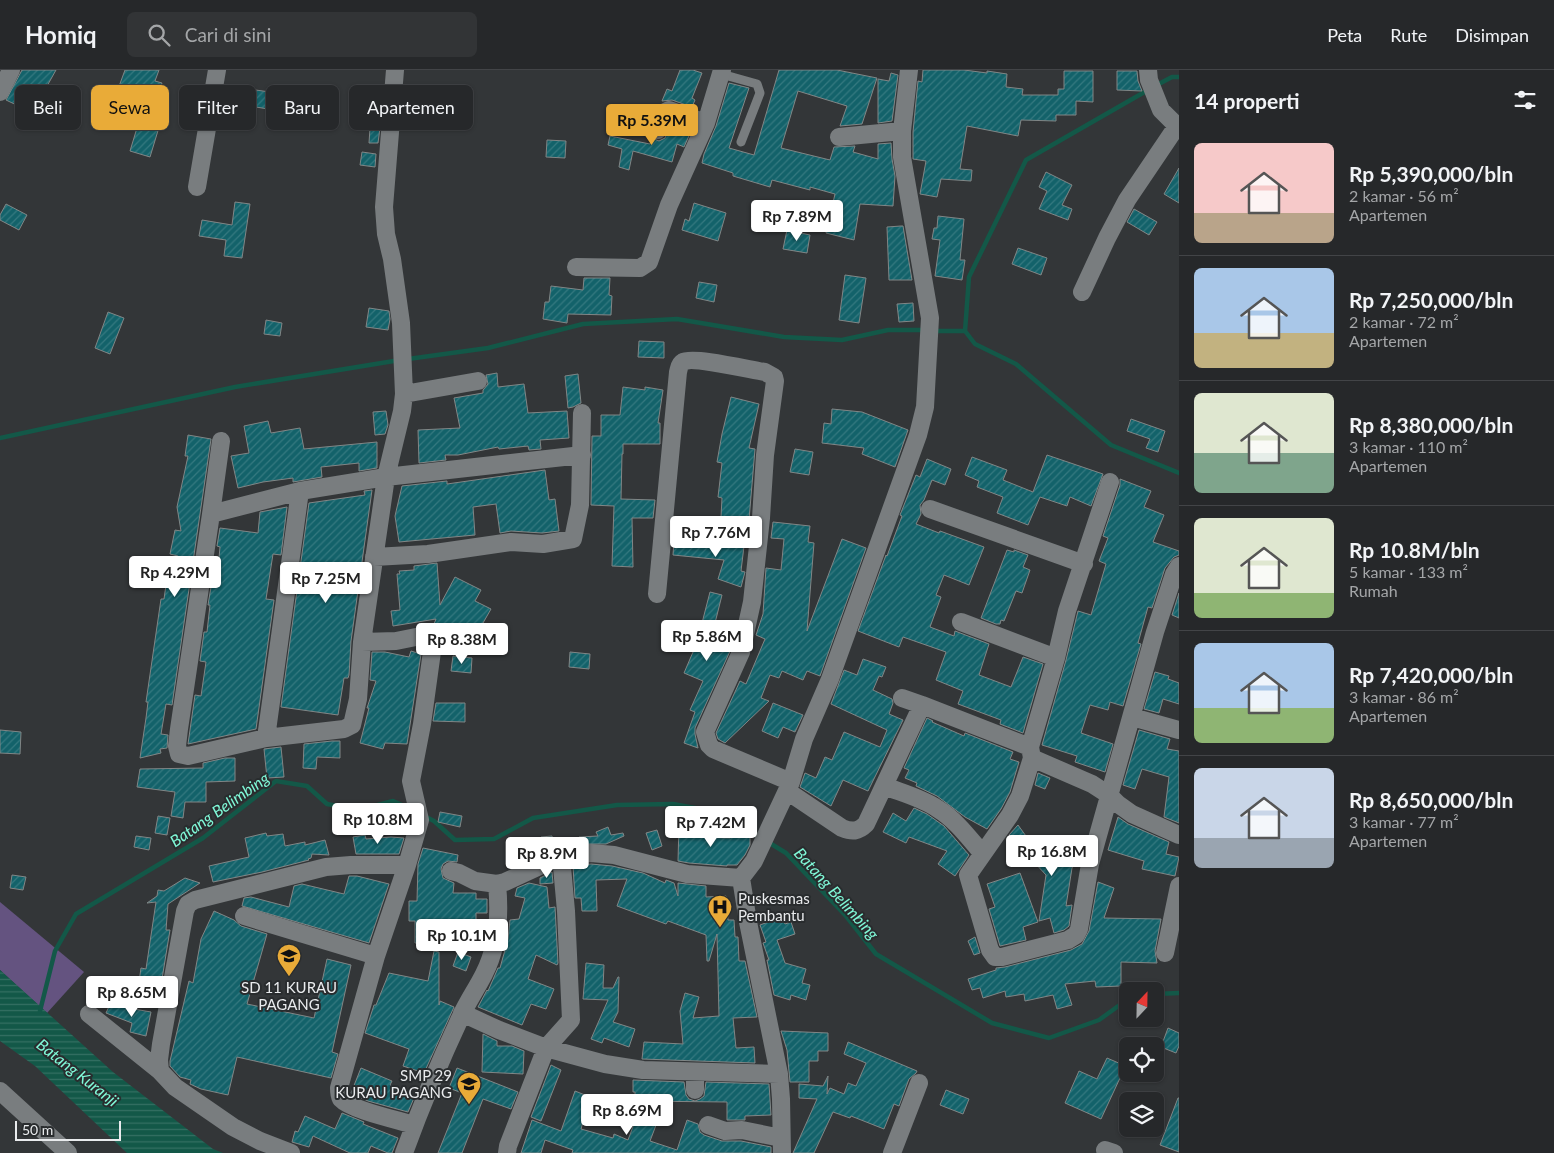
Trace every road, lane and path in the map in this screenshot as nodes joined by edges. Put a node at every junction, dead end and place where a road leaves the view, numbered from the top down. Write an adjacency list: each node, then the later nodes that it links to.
1 (11, 70): 7 (street)
2 (217, 70): 14 (street)
3 (395, 70): 18 (street)
4 (909, 70): 11 (street)
5 (721, 72): 8 (street); 13 (lane)
6 (1148, 75): 9 (street)
7 (0, 92)
8 (706, 123): 10 (street); 15 (street)
9 (1178, 127): 16 (street)
10 (658, 130)
11 (902, 131): 12 (street); 40 (street)
12 (840, 137)
13 (741, 142)
14 (197, 187)
15 (576, 266)
16 (1082, 292)
17 (478, 381): 18 (street)
18 (404, 388): 22 (street)
19 (582, 413): 21 (street)
20 (221, 441): 26 (street)
21 (582, 455): 22 (street); 27 (street)
22 (386, 477): 24 (street); 27 (street)
23 (1110, 482): 28 (street)
24 (300, 491): 26 (street); 38 (street)
25 (930, 509): 28 (street)
26 (211, 514): 38 (street)
27 (374, 557): 32 (street)
28 (1084, 564): 33 (street)
29 (1179, 566): 36 (street)
30 (657, 594): 40 (street)
31 (961, 622): 33 (street)
32 (362, 642): 38 (street); 46 (street)
33 (1056, 658): 39 (street)
34 (902, 698): 35 (street)
35 (922, 705): 39 (street); 41 (street)
36 (1132, 718): 37 (street); 42 (street)
37 (1179, 730)
38 (266, 738)
39 (1031, 753): 42 (street); 44 (street)
40 (789, 786): 41 (street); 48 (street)
41 (884, 786): 44 (street)
42 (1109, 795): 43 (street); 44 (street)
43 (1179, 835)
44 (982, 853)
45 (561, 856): 48 (street); 49 (street); 56 (street)
46 (407, 865): 53 (street); 57 (street)
47 (451, 872): 49 (street)
48 (741, 878): 59 (street)
49 (497, 884): 54 (street)
50 (1179, 886): 52 (street)
51 (244, 916): 53 (street)
52 (1165, 953)
53 (376, 956): 63 (street)
54 (462, 1013): 56 (street); 63 (street)
55 (90, 1014): 57 (street)
56 (546, 1048): 58 (street); 69 (street)
57 (160, 1071): 67 (street)
58 (695, 1072): 59 (street); 61 (street)
59 (779, 1074): 65 (street)
60 (919, 1084): 70 (street)
61 (695, 1090)
62 (0, 1091): 66 (street)
63 (414, 1125): 68 (street)
64 (708, 1125): 65 (street)
65 (781, 1145)
66 (68, 1153)
67 (291, 1153)
68 (404, 1153)
69 (507, 1153)
70 (892, 1153)

